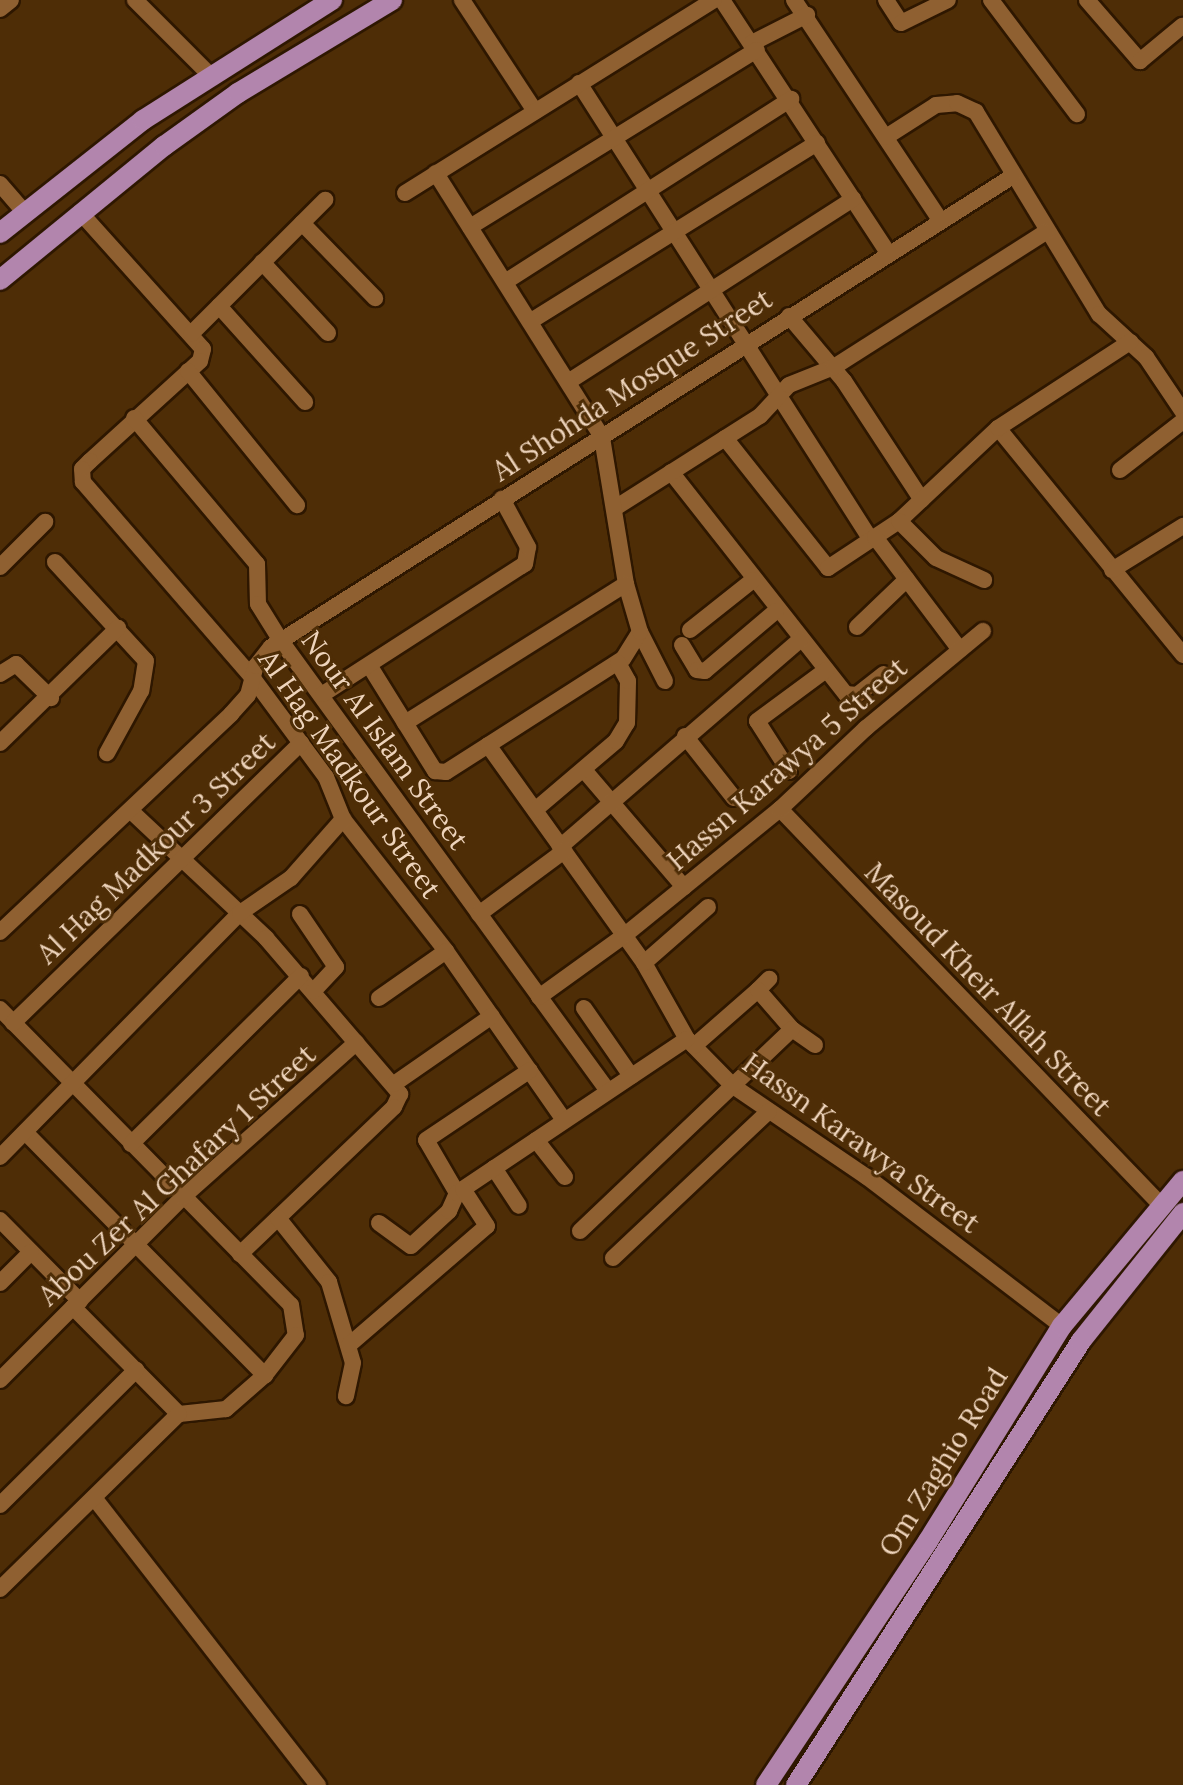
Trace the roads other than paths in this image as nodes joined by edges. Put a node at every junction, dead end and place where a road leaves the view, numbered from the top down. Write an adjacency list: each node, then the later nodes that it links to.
1 (11, 0): 13 (street)
2 (135, 0): 17 (street)
3 (332, 0): 17 (main road)
4 (392, 0): 26 (main road)
5 (462, 0): 20 (street)
6 (714, 0): 18 (street)
7 (722, 0): 16 (street)
8 (794, 0): 14 (street)
9 (886, 0): 10 (street)
10 (948, 0)
11 (991, 0): 21 (street)
12 (1087, 0): 15 (street)
13 (0, 9)
14 (807, 15): 16 (street); 23 (street)
15 (1182, 26)
16 (754, 46): 19 (street); 24 (street)
17 (210, 75): 22 (main road)
18 (579, 83): 20 (street); 24 (street)
19 (791, 99): 25 (street); 31 (street)
20 (535, 111): 28 (street)
21 (1077, 114)
22 (143, 120): 26 (main road); 27 (main road)
23 (886, 137): 29 (street); 38 (street)
24 (614, 138): 31 (street); 40 (street)
25 (817, 143): 34 (street); 41 (street)
26 (164, 146): 33 (main road)
27 (80, 167): 33 (main road); 36 (main road)
28 (436, 173): 32 (street); 40 (street)
29 (1013, 176): 38 (street, Al Shohda Mosque Street); 42 (street)
30 (0, 184): 36 (street)
31 (647, 192): 41 (street); 47 (street)
32 (405, 193)
33 (102, 194): 37 (main road)
34 (853, 199): 44 (street); 48 (street)
35 (325, 200): 39 (street)
36 (24, 212): 43 (main road)
37 (80, 212): 46 (main road); 54 (street)
38 (941, 221): 44 (street, Al Shohda Mosque Street)
39 (302, 223): 45 (street); 49 (street)
40 (470, 227): 47 (street)
41 (674, 232): 48 (street); 52 (street)
42 (1046, 232): 55 (street); 57 (street)
43 (0, 233)
44 (888, 253): 51 (street, Al Shohda Mosque Street)
45 (262, 262): 50 (street); 53 (street)
46 (0, 280)
47 (505, 282): 52 (street)
48 (710, 290): 56 (street); 59 (street)
49 (375, 298)
50 (219, 306): 54 (street); 61 (street)
51 (789, 316): 56 (street, Al Shohda Mosque Street); 57 (street)
52 (531, 321): 59 (street)
53 (328, 333)
54 (195, 339): 58 (street)
55 (1130, 342): 62 (street); 65 (street)
56 (746, 345): 60 (street); 66 (street, Al Shohda Mosque Street)
57 (834, 367): 60 (street); 71 (street)
58 (188, 371): 63 (street); 72 (street)
59 (568, 382): 66 (street)
60 (777, 397): 67 (street); 77 (street)
61 (305, 402)
62 (1183, 412)
63 (134, 418): 91 (street, Nour Al Islam Street); 99 (street, Al Hag Madkour Street)
64 (1183, 421): 68 (street)
65 (998, 428): 71 (street); 80 (street)
66 (602, 437): 70 (street, Al Shohda Mosque Street); 73 (street)
67 (725, 438): 69 (street); 77 (street)
68 (1120, 470)
69 (671, 472): 73 (street); 82 (street)
70 (502, 499): 91 (street, Al Shohda Mosque Street); 95 (street)
71 (922, 500): 74 (street)
72 (297, 505)
73 (615, 508): 84 (street)
74 (899, 521): 77 (street); 83 (street)
75 (45, 522): 79 (street)
76 (1183, 526): 80 (street)
77 (873, 539): 81 (street)
78 (55, 562): 87 (street)
79 (0, 567)
80 (1112, 570): 93 (street)
81 (907, 579): 86 (street); 92 (street)
82 (753, 580): 85 (street); 85 (street)
83 (984, 580)
84 (626, 584): 89 (street); 103 (street)
85 (776, 611): 90 (street)
86 (857, 627)
87 (118, 628): 102 (street); 108 (street)
88 (983, 631): 92 (street, Hassn Karawya 5 Street)
89 (640, 632): 94 (street); 100 (street)
90 (800, 640): 96 (street); 104 (street)
91 (281, 641): 99 (street, Al Shohda Mosque Street); 101 (street, Nour Al Islam Street)
92 (960, 650): 113 (street, Hassn Karawya 5 Street)
93 (1183, 655)
94 (618, 663): 107 (street); 109 (street)
95 (369, 665): 101 (street); 103 (street)
96 (826, 670): 98 (street); 110 (street)
97 (0, 674): 102 (street)
98 (884, 674)
99 (252, 677): 106 (street, Al Hag Madkour Street); 115 (street, Al Shohda Mosque Street)
100 (665, 681)
101 (323, 694): 123 (street, Nour Al Islam Street)
102 (51, 698): 105 (street)
103 (405, 723): 107 (street)
104 (685, 736): 111 (street); 112 (street)
105 (0, 743)
106 (301, 743): 116 (street, Al Hag Madkour Street); 118 (street, Al Hag Madkour 3 Street)
107 (488, 745): 114 (street, Hassn Karawya Street)
108 (107, 753)
109 (584, 770): 112 (street); 114 (street)
110 (789, 771)
111 (734, 798)
112 (614, 801): 117 (street); 119 (street)
113 (780, 809): 119 (street, Hassn Karawya 5 Street); 157 (street, Masoud Kheir Allah Street)
114 (535, 810): 117 (street, Hassn Karawya Street)
115 (132, 812): 118 (street); 124 (street, Al Shohda Mosque Street)
116 (343, 819): 121 (street); 126 (street, Al Hag Madkour Street)
117 (562, 849): 123 (street); 125 (street, Hassn Karawya Street)
118 (182, 859): 121 (street); 135 (street, Al Hag Madkour 3 Street)
119 (684, 887): 125 (street, Hassn Karawya 5 Street)
120 (708, 907): 127 (street)
121 (240, 913): 128 (street); 143 (street)
122 (300, 914): 129 (street)
123 (479, 914): 130 (street, Nour Al Islam Street)
124 (0, 932)
125 (625, 935): 127 (street, Hassn Karawya Street); 130 (street, Hassn Karawya 5 Street)
126 (446, 951): 131 (street); 134 (street, Al Hag Madkour Street)
127 (644, 963): 138 (street, Hassn Karawya Street)
128 (301, 976): 129 (street); 150 (street)
129 (314, 991): 137 (street)
130 (539, 997): 145 (street, Nour Al Islam Street)
131 (379, 998)
132 (584, 1008): 141 (street)
133 (0, 1009): 135 (street)
134 (492, 1016): 140 (street, Al Hag Madkour Street); 142 (street)
135 (13, 1023): 143 (street)
136 (792, 1029): 138 (street); 139 (street); 144 (street)
137 (356, 1043): 142 (street); 156 (street, Abou Zer Al Ghafary 1 Street)
138 (690, 1043): 141 (street); 144 (street, Hassn Karawya Street)
139 (815, 1045)
140 (530, 1070): 147 (street, Al Hag Madkour Street); 155 (street)
141 (631, 1076): 145 (street)
142 (394, 1084): 160 (street)
143 (71, 1085): 148 (street); 150 (street)
144 (733, 1086): 146 (street, Hassn Karawya Street); 163 (street)
145 (608, 1091): 147 (street)
146 (769, 1111): 167 (street); 171 (street, Hassn Karawya Street)
147 (564, 1120): 149 (street)
148 (25, 1132): 151 (street); 164 (street)
149 (536, 1140): 152 (street); 153 (street)
150 (131, 1144): 156 (street)
151 (0, 1157)
152 (494, 1168): 155 (street); 158 (street)
153 (565, 1177)
154 (1183, 1181): 157 (main road, Om Zaghio Road)
155 (460, 1191): 162 (street); 172 (street)
156 (183, 1197): 164 (street, Abou Zer Al Ghafary 1 Street); 166 (street)
157 (1161, 1205): 168 (main road, Om Zaghio Road)
158 (519, 1206)
159 (1183, 1213): 168 (main road, Om Zaghio Road)
160 (278, 1218): 166 (street); 172 (street)
161 (0, 1220): 165 (street)
162 (379, 1223)
163 (580, 1231)
164 (135, 1246): 170 (street, Abou Zer Al Ghafary 1 Street); 174 (street)
165 (31, 1252): 169 (street); 170 (street)
166 (240, 1254): 174 (street)
167 (613, 1258)
168 (1119, 1272): 171 (main road, Om Zaghio Road); 183 (main road, Om Zaghio Road)
169 (0, 1283)
170 (77, 1304): 173 (street); 175 (street, Abou Zer Al Ghafary 1 Street)
171 (1062, 1326): 182 (main road, Om Zaghio Road)
172 (349, 1345): 176 (street)
173 (136, 1370): 177 (street); 179 (street)
174 (265, 1375): 177 (street)
175 (0, 1380)
176 (346, 1396)
177 (179, 1414): 178 (street)
178 (95, 1499): 180 (street); 181 (street)
179 (0, 1505)
180 (2, 1584)
181 (318, 1785)
182 (766, 1785)
183 (796, 1785)

